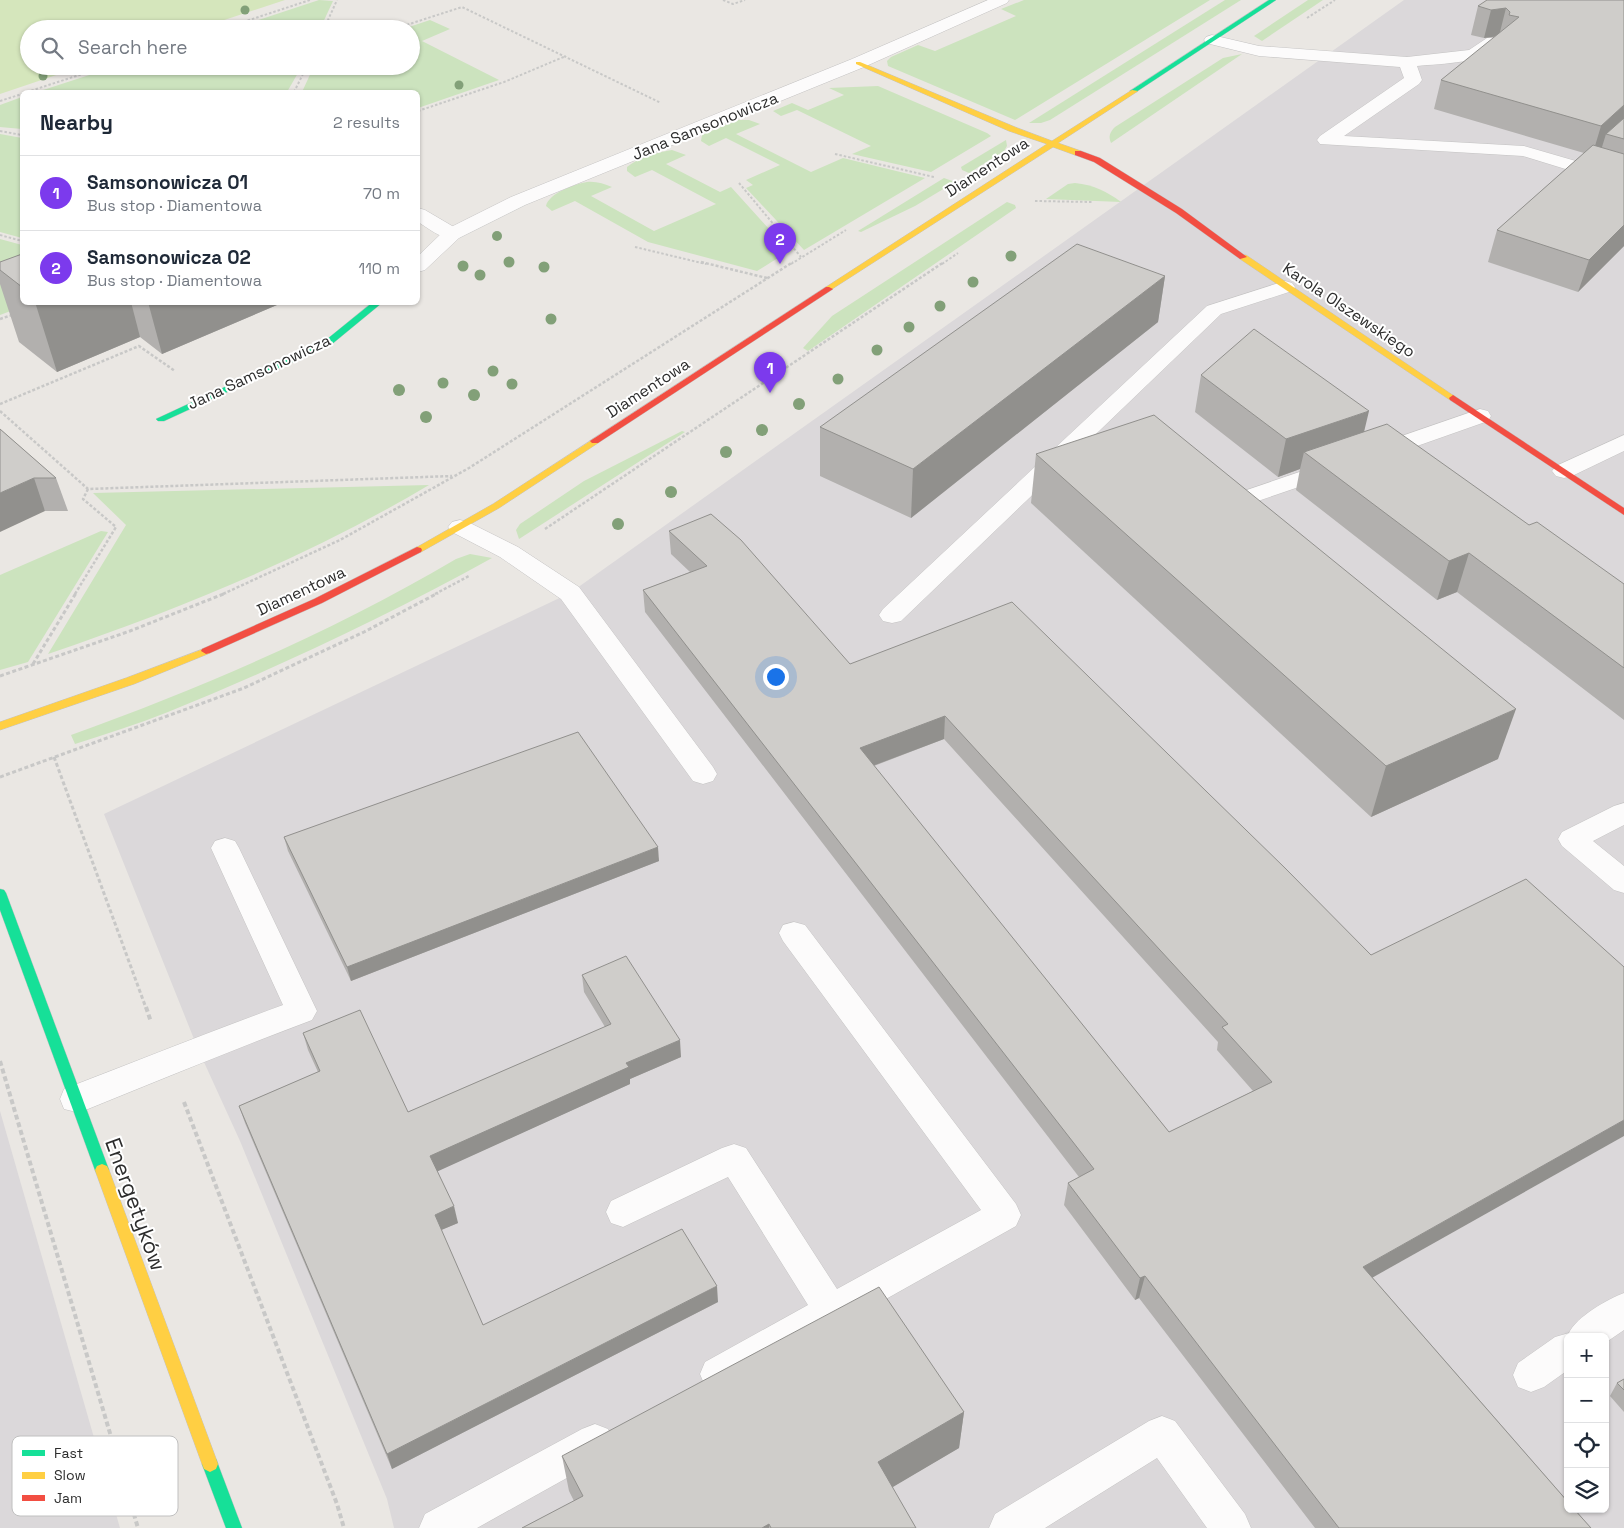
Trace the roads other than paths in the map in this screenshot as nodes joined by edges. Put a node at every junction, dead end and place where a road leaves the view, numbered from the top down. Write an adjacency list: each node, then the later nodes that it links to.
1 (1001, 0): 6 (street, Jana Samsonowicza)
2 (1273, 0): 3 (street, Diamentowa)
3 (1212, 40): 5 (street); 7 (street, Diamentowa)
4 (1493, 41): 5 (street)
5 (1407, 62): 8 (street)
6 (858, 63): 7 (street, Karola Olszewskiego); 10 (street, Jana Samsonowicza)
7 (1052, 144): 12 (street, Karola Olszewskiego); 20 (street, Diamentowa)
8 (1624, 181)
9 (420, 215): 10 (street)
10 (452, 234): 11 (street, Jana Samsonowicza)
11 (420, 264)
12 (1285, 288): 14 (street, Karola Olszewskiego); 21 (street)
13 (375, 305): 15 (street, Jana Samsonowicza)
14 (1480, 416): 17 (street, Karola Olszewskiego); 18 (street)
15 (161, 419)
16 (1624, 442): 17 (street)
17 (1564, 471): 19 (street, Karola Olszewskiego)
18 (1249, 497)
19 (1624, 512)
20 (460, 527): 22 (street, Diamentowa); 23 (street)
21 (892, 615)
22 (0, 726)
23 (703, 774)
24 (1624, 814): 26 (street)
25 (225, 848): 29 (street)
26 (1624, 882)
27 (0, 895): 29 (street, Energetyków)
28 (794, 934): 32 (street)
29 (76, 1100): 38 (street, Energetyków)
30 (623, 1212): 32 (street)
31 (1624, 1309): 33 (street)
32 (831, 1311): 36 (street)
33 (1591, 1333)
34 (1564, 1352): 35 (street)
35 (1531, 1375)
36 (692, 1388)
37 (622, 1427): 39 (street)
38 (234, 1528)
39 (438, 1528)
40 (1009, 1528): 41 (street)
41 (1231, 1528)

